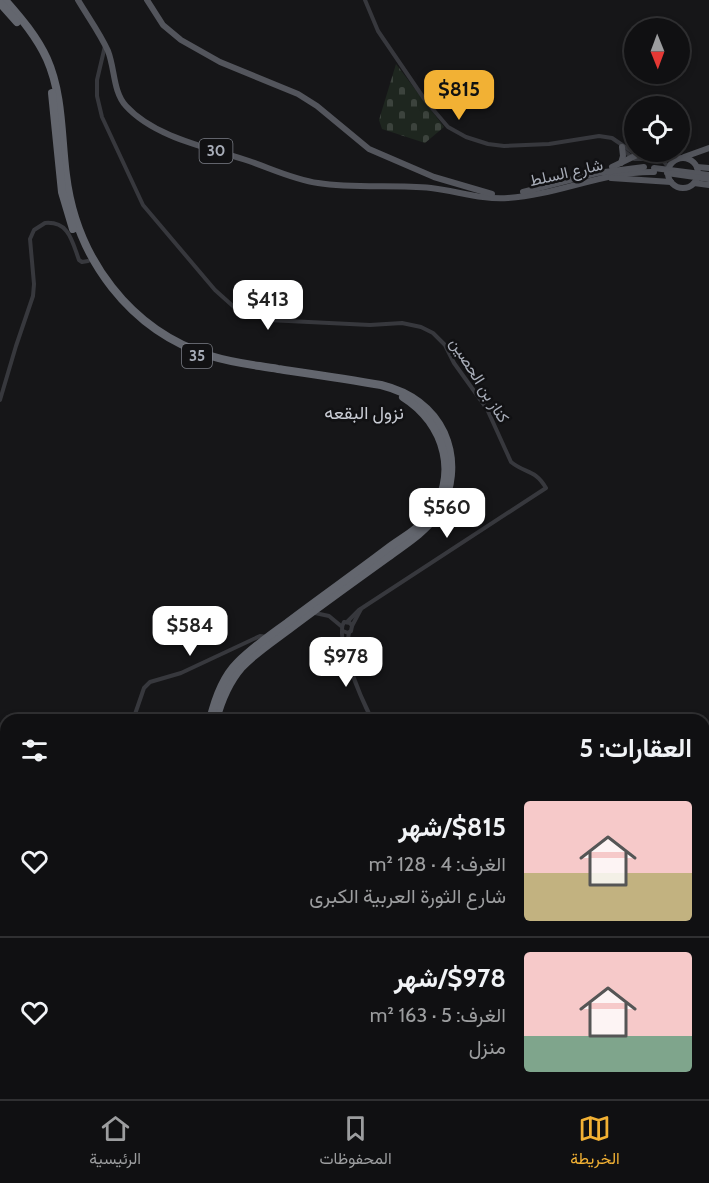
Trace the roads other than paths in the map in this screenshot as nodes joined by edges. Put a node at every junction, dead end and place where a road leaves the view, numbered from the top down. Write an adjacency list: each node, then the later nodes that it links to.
1 (5, 0): 30 (highway, 35)
2 (78, 0): 6 (main road, 30)
3 (147, 0): 22 (main road, 30)
4 (365, 0): 9 (street)
5 (0, 3): 28 (highway, 35)
6 (105, 44): 7 (main road, 30); 8 (street, كناز بن الحصين)
7 (110, 56): 8 (street); 27 (main road, 30)
8 (102, 58): 32 (street, كناز بن الحصين)
9 (621, 146): 11 (street); 17 (main road)
10 (707, 148): 12 (main road); 18 (main road)
11 (624, 149)
12 (690, 155)
13 (690, 160): 18 (main road)
14 (624, 162): 17 (main road)
15 (664, 162): 19 (street)
16 (673, 162): 19 (main road)
17 (621, 163): 21 (main road)
18 (697, 166): 20 (main road); 25 (main road)
19 (669, 168): 24 (main road)
20 (709, 168)
21 (599, 175): 22 (main road, شارع السلط / 30); 23 (main road, شارع السلط / 30, bridge); 24 (main road); 27 (main road, شارع السلط / 30)
22 (434, 177): 27 (main road)
23 (709, 177)
24 (671, 182): 25 (main road)
25 (694, 183): 26 (main road)
26 (709, 185)
27 (429, 188)
28 (88, 261): 29 (street); 30 (highway, 35)
29 (0, 399)
30 (355, 577): 31 (highway, 35); 39 (highway, 35)
31 (326, 601): 33 (highway, 35); 34 (street)
32 (362, 609): 35 (street); 36 (street)
33 (309, 614): 34 (street); 43 (highway, 35)
34 (329, 615): 35 (street)
35 (344, 623): 36 (street); 37 (street)
36 (352, 626): 38 (street)
37 (343, 631): 38 (street); 40 (street)
38 (350, 632): 40 (street)
39 (268, 637): 41 (street); 42 (highway, 35)
40 (346, 650): 44 (street)
41 (135, 714)
42 (212, 714)
43 (218, 714)
44 (369, 714)

